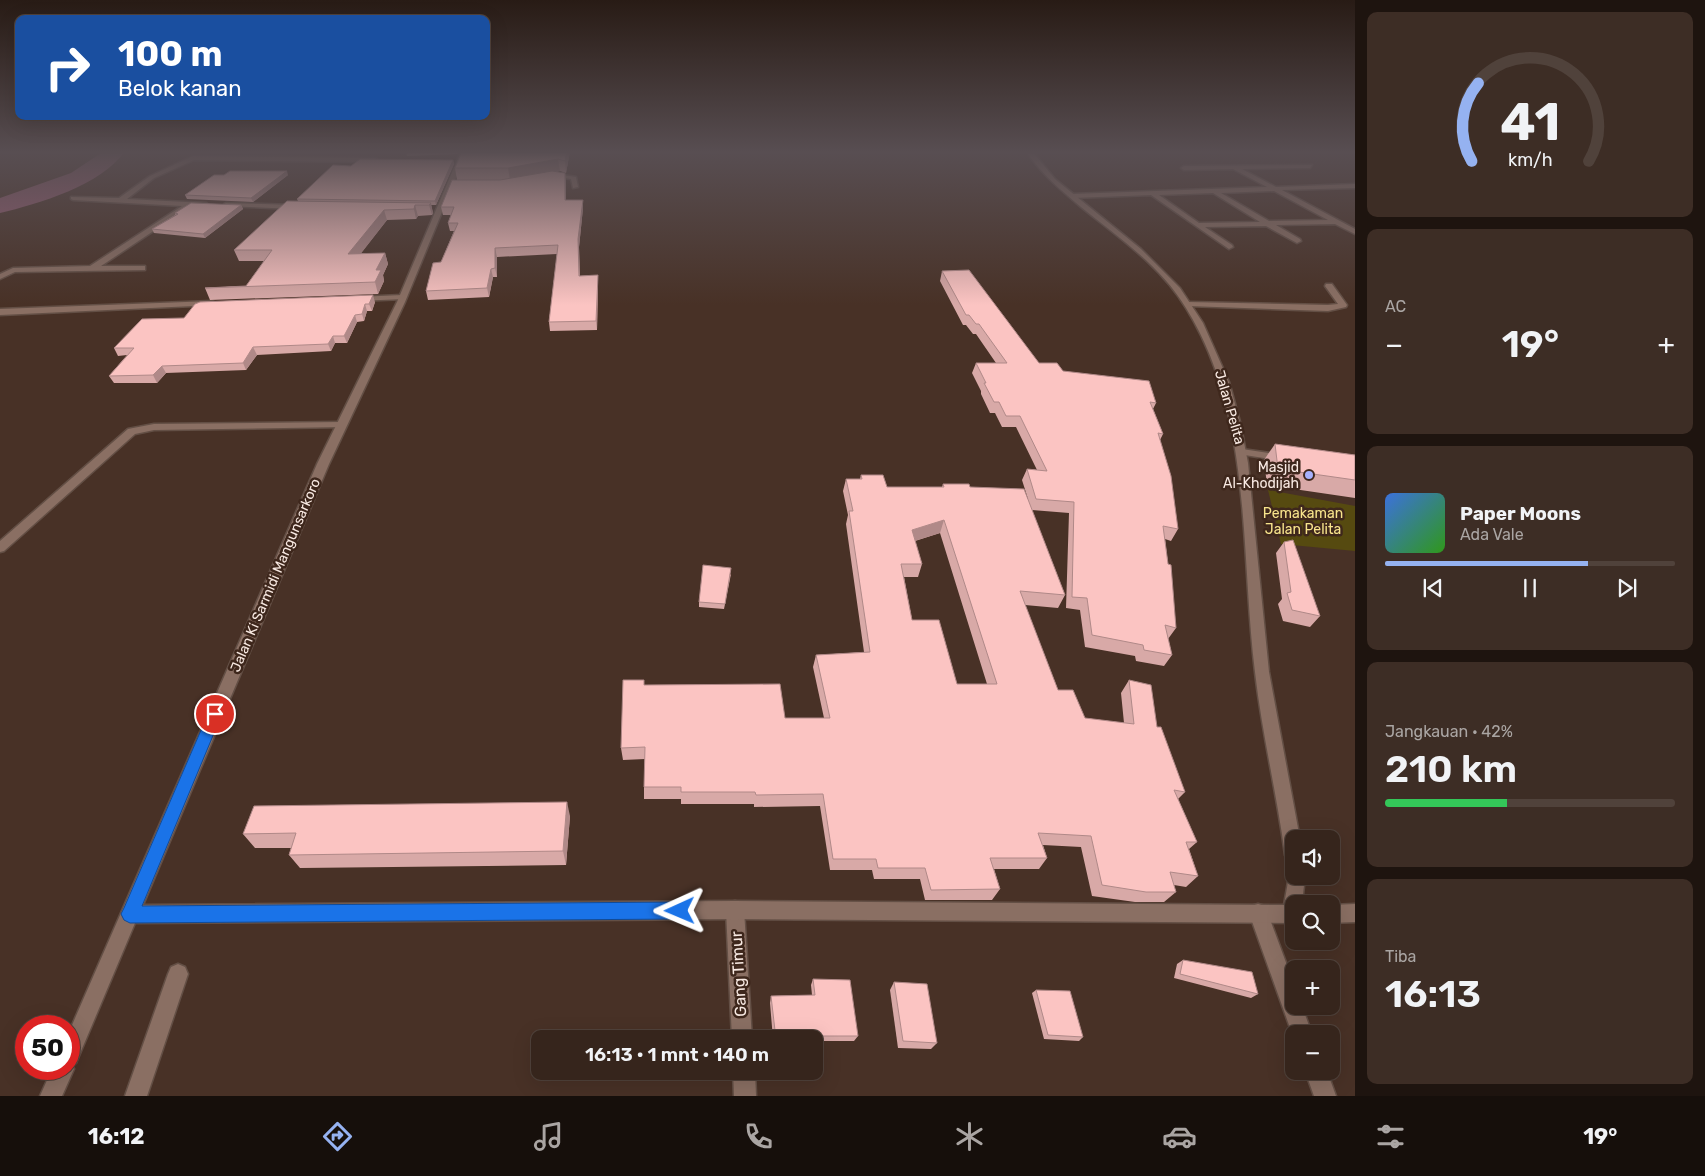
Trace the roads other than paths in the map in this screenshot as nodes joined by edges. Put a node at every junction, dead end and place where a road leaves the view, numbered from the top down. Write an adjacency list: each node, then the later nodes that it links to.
1 (158, 202): 7 (street)
2 (439, 202): 19 (street, Jalan Ki Sarmidi Mangunsarkoro)
3 (1079, 202): 22 (street, Jalan Pelita)
4 (1164, 202): 11 (street)
5 (1231, 202): 10 (street)
6 (1299, 202): 9 (street)
7 (190, 204): 8 (street); 15 (street)
8 (305, 207)
9 (1336, 222): 10 (street); 12 (street)
10 (1269, 224): 11 (street); 13 (street)
11 (1198, 225): 14 (street)
12 (1355, 232)
13 (1297, 241)
14 (1229, 247)
15 (93, 268): 16 (street); 17 (street)
16 (142, 268)
17 (0, 276)
18 (1329, 286): 22 (street)
19 (402, 297): 20 (street); 24 (street, Jalan Ki Sarmidi Mangunsarkoro)
20 (345, 299)
21 (219, 303): 23 (street)
22 (1188, 304): 25 (street, Jalan Pelita)
23 (0, 312)
24 (341, 425): 27 (street); 32 (street, Jalan Ki Sarmidi Mangunsarkoro)
25 (1242, 452): 26 (street); 28 (street, Jalan Pelita)
26 (1298, 460)
27 (0, 548)
28 (1290, 830)
29 (734, 910): 30 (street); 32 (street); 38 (street, Gang Timur)
30 (1258, 913): 33 (street); 36 (street)
31 (1355, 913): 34 (street)
32 (130, 914): 37 (street, Jalan Ki Sarmidi Mangunsarkoro)
33 (1285, 914)
34 (1340, 914)
35 (178, 974): 43 (street)
36 (1299, 1025)
37 (80, 1030)
38 (741, 1030)
39 (58, 1080): 42 (street)
40 (744, 1080): 44 (street)
41 (1319, 1080): 45 (street)
42 (51, 1096)
43 (136, 1096)
44 (745, 1096)
45 (1325, 1096)

